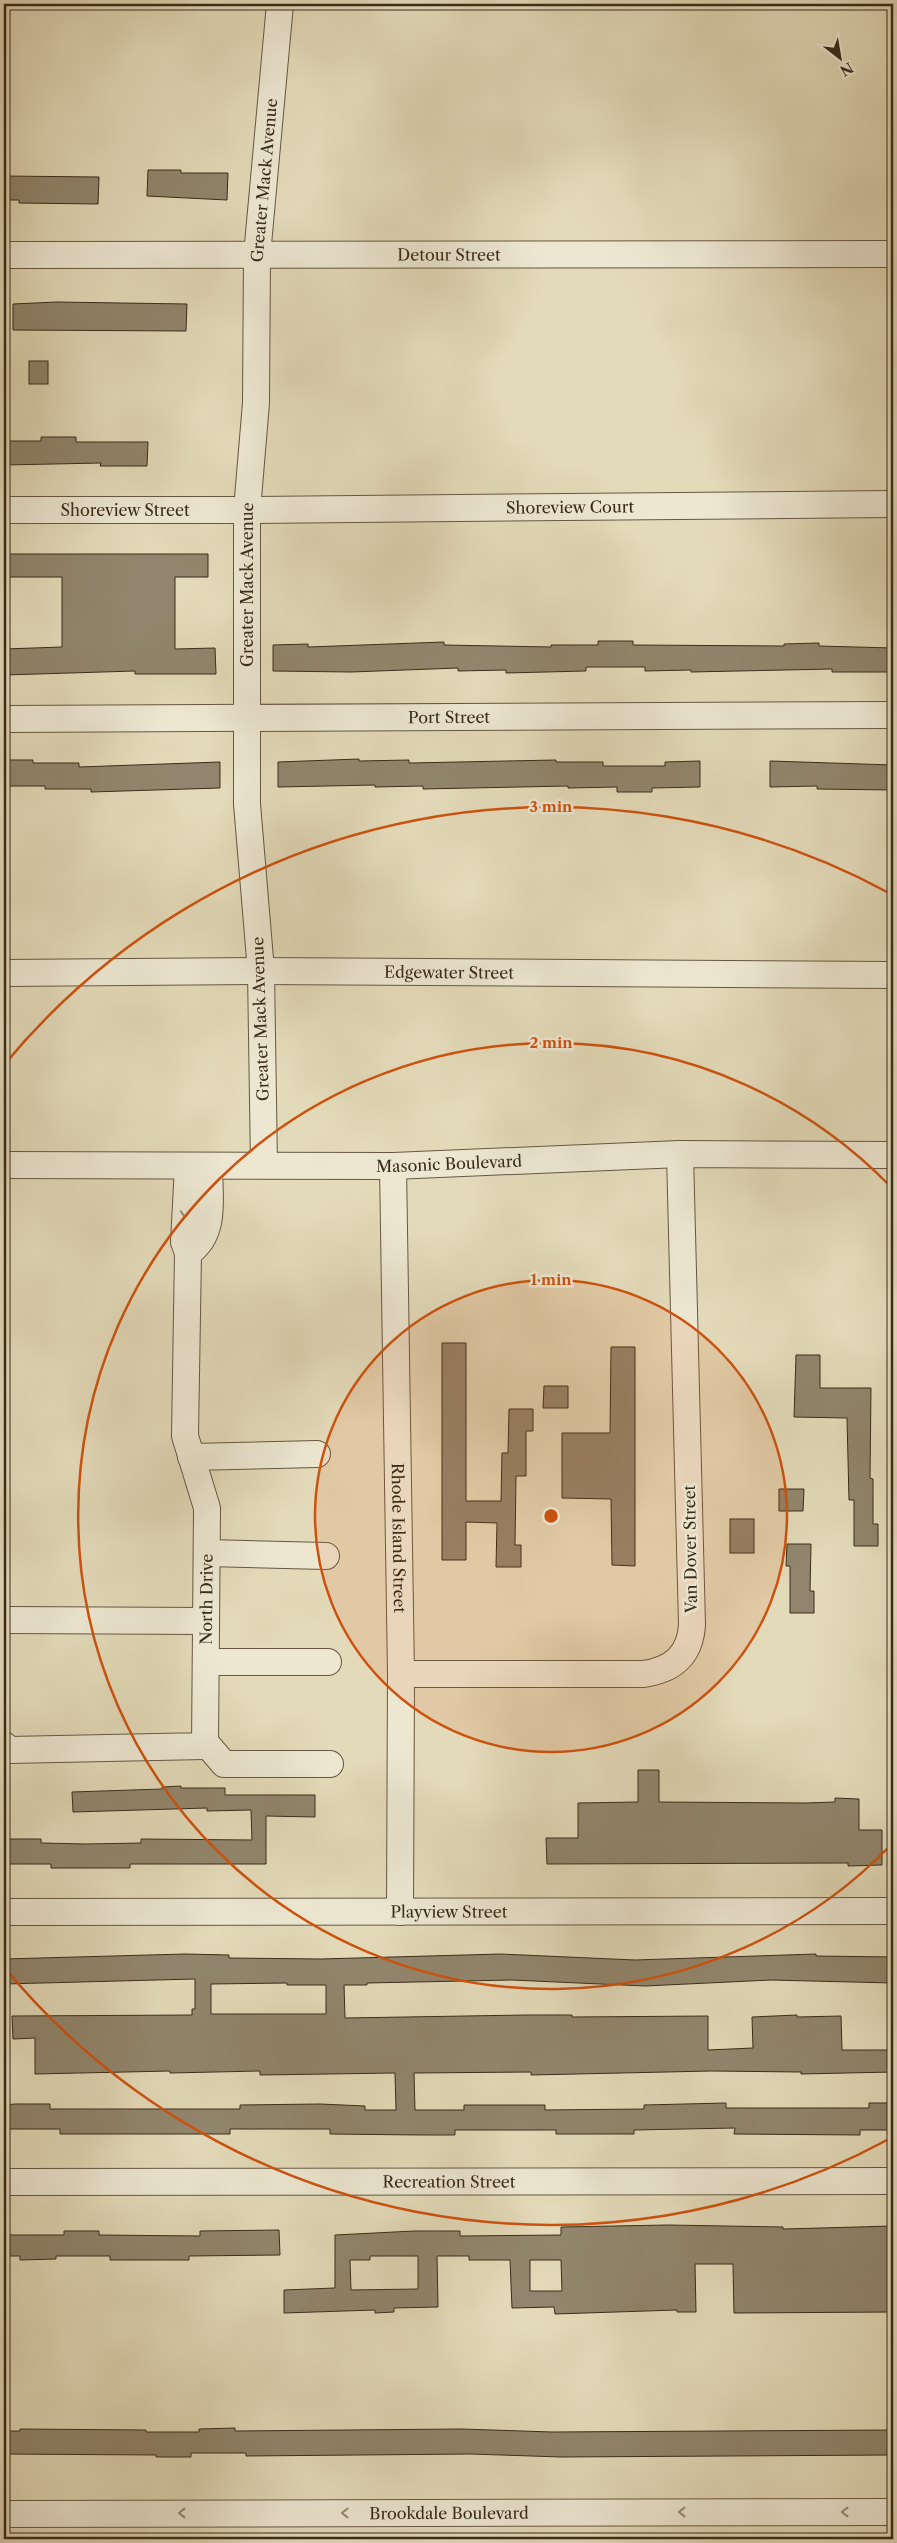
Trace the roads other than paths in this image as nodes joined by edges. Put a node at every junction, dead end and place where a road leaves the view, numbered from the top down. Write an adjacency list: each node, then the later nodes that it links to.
1 (280, 4): 4 (street, Greater Mack Avenue)
2 (893, 254): 4 (street, Detour Street)
3 (4, 255): 4 (street, Detour Street)
4 (257, 255): 7 (street, Greater Mack Avenue)
5 (893, 504): 7 (street, Shoreview Court)
6 (4, 510): 7 (street, Shoreview Street)
7 (246, 510): 10 (street, Greater Mack Avenue)
8 (893, 715): 10 (street, Port Street)
9 (4, 719): 10 (street, Port Street)
10 (246, 719): 11 (street, Greater Mack Avenue)
11 (261, 971): 12 (street, Edgewater Street); 13 (street, Edgewater Street); 17 (street, Greater Mack Avenue)
12 (4, 973)
13 (893, 975)
14 (680, 1154): 15 (street, Masonic Boulevard); 19 (street, Masonic Boulevard); 28 (street, Van Dover Street)
15 (893, 1156)
16 (4, 1165): 18 (street, Masonic Boulevard)
17 (264, 1165): 18 (street, Masonic Boulevard); 19 (street, Masonic Boulevard)
18 (198, 1166): 21 (street, North Drive)
19 (393, 1166): 28 (street, Rhode Island Street)
20 (317, 1454): 21 (street)
21 (191, 1457): 22 (street, North Drive)
22 (206, 1553): 23 (street); 25 (street, North Drive)
23 (326, 1556)
24 (4, 1620): 25 (street)
25 (206, 1621): 26 (street, North Drive)
26 (206, 1662): 27 (street); 29 (street, North Drive)
27 (328, 1662)
28 (401, 1674): 34 (street, Rhode Island Street)
29 (205, 1742): 30 (street); 31 (street)
30 (4, 1745)
31 (330, 1764)
32 (893, 1911): 34 (street, Playview Street)
33 (4, 1912): 34 (street, Playview Street)
34 (400, 1912)
35 (893, 2181): 36 (street, Recreation Street)
36 (4, 2182)
37 (893, 2512): 38 (street, Brookdale Boulevard, one-way to 38)
38 (4, 2514)

